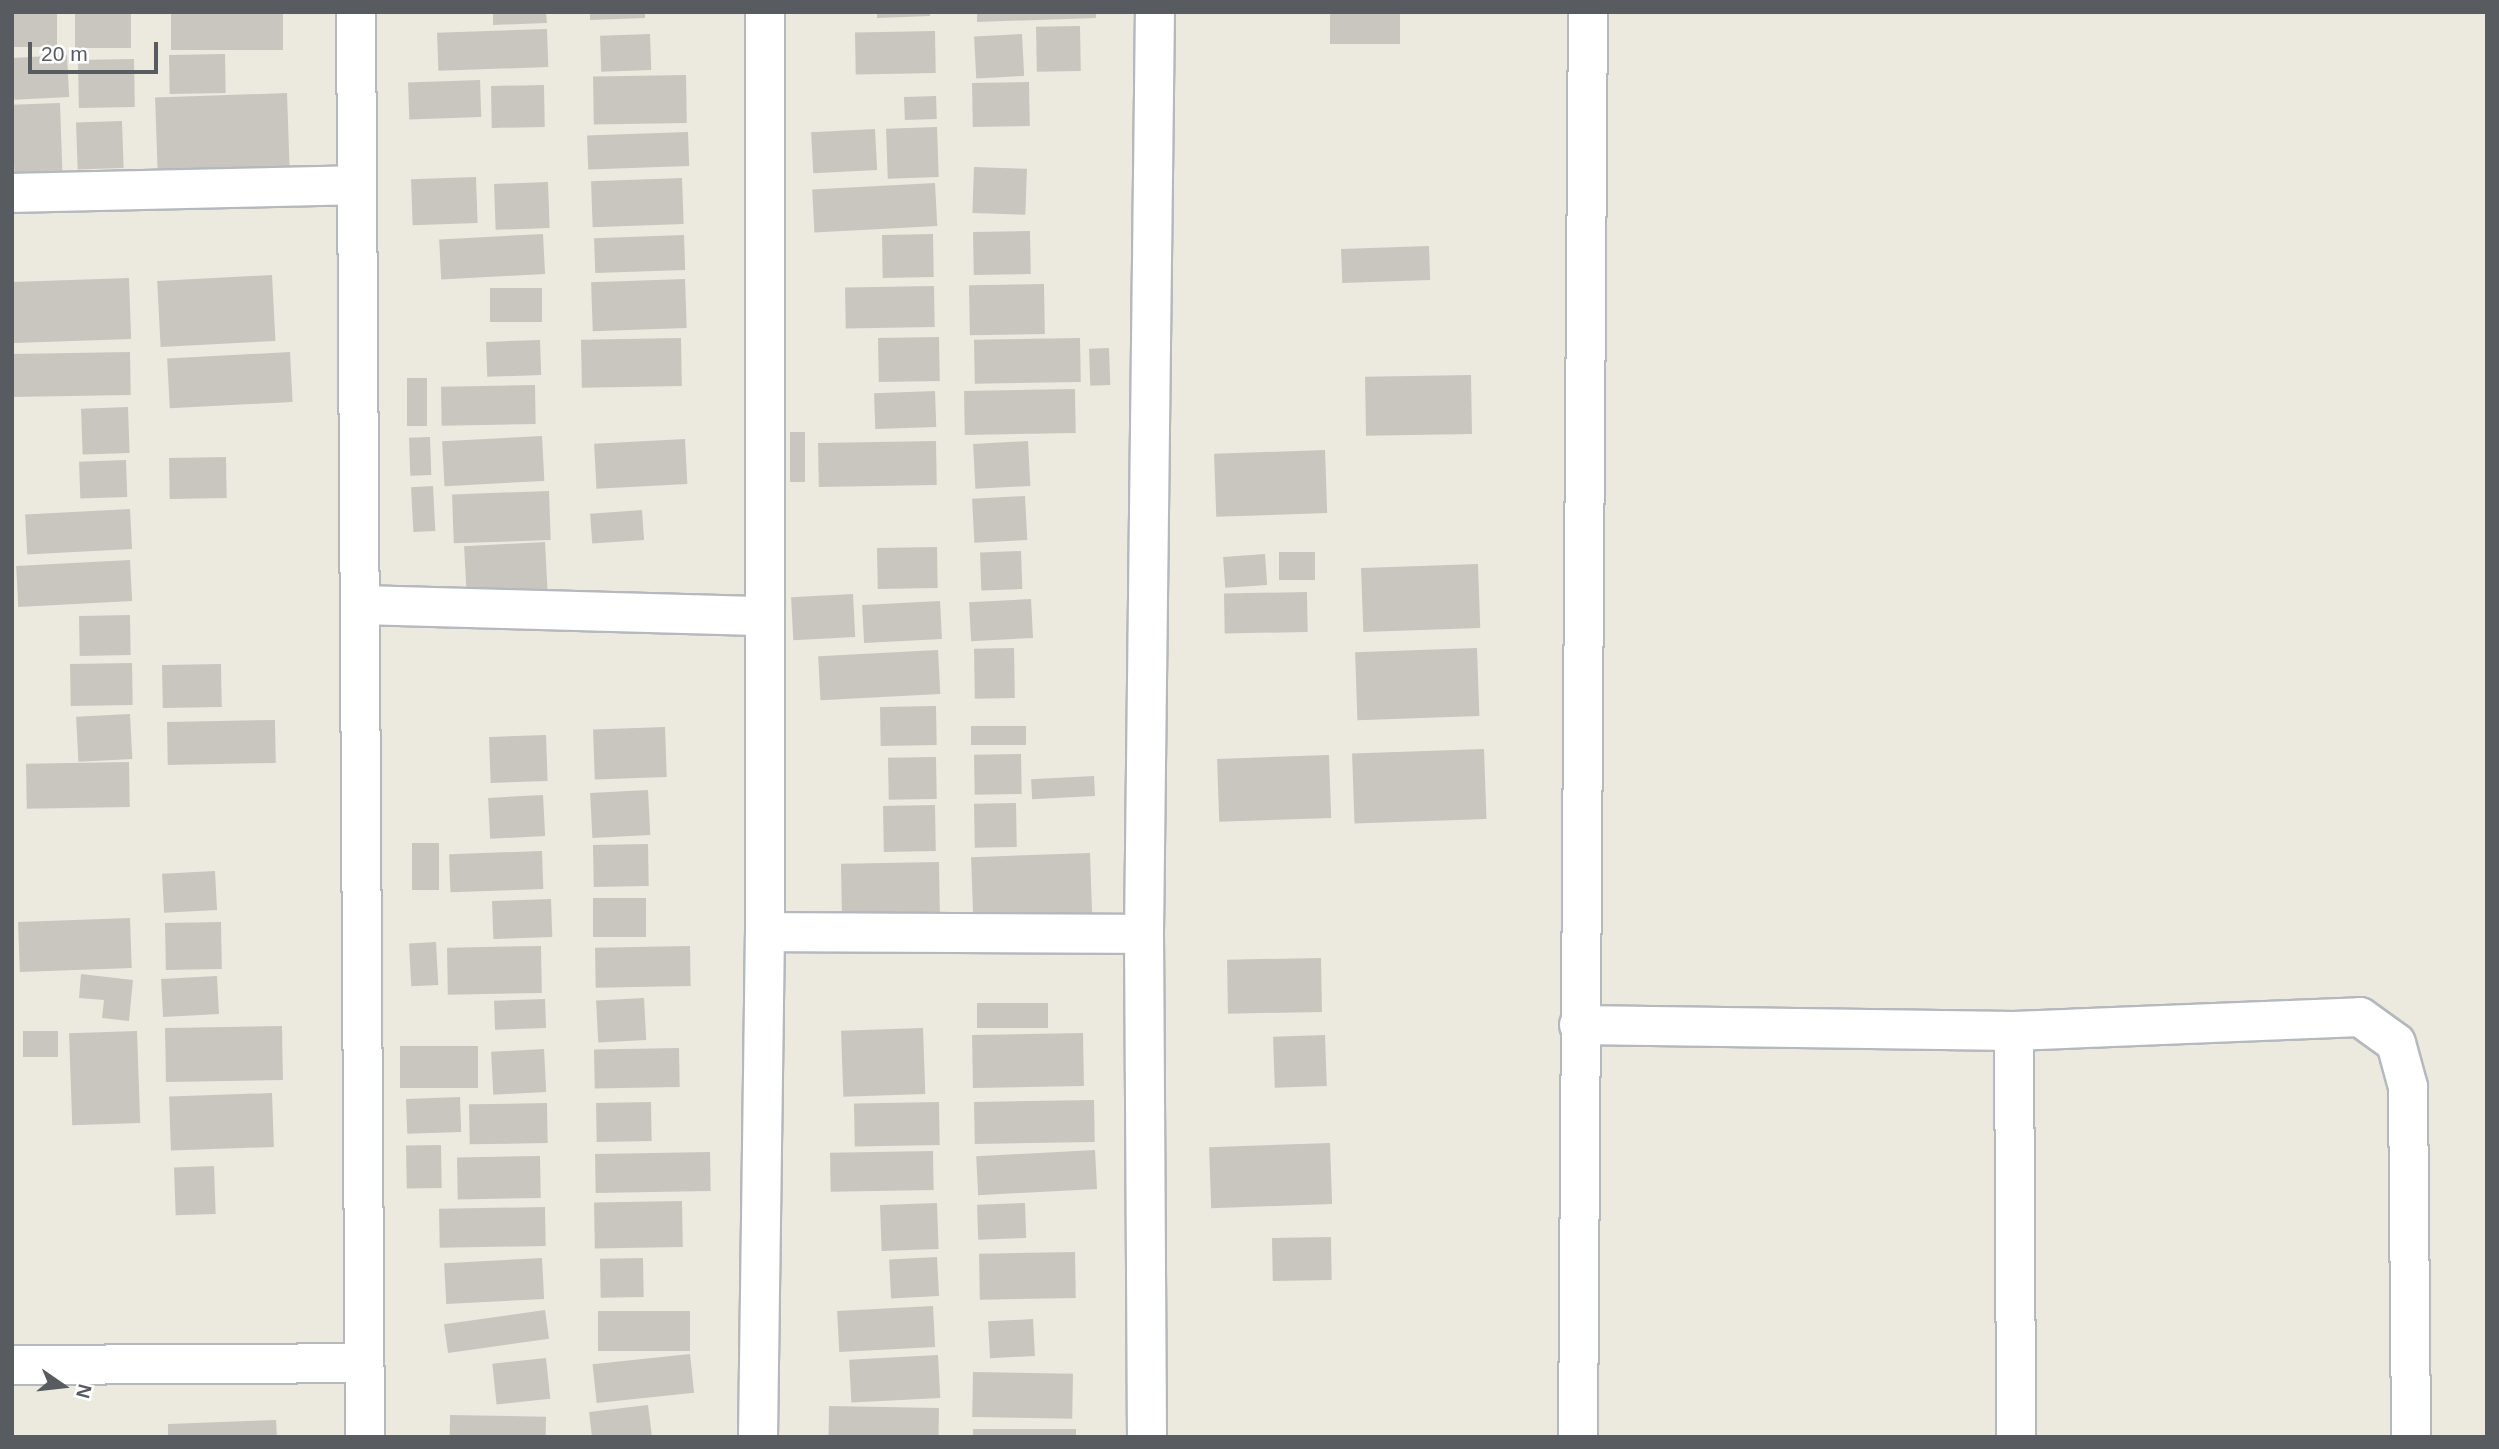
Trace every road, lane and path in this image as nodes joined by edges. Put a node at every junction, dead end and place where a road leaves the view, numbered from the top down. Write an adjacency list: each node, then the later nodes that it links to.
1 (356, 12): 5 (street)
2 (765, 12): 8 (street)
3 (1155, 12): 10 (street)
4 (1588, 12): 11 (street)
5 (356, 185): 6 (street); 7 (street)
6 (12, 193)
7 (362, 605): 8 (street); 13 (street)
8 (765, 616): 9 (street)
9 (765, 932): 10 (street); 16 (street)
10 (1144, 934): 17 (street)
11 (1579, 1025): 12 (street); 18 (street)
12 (2014, 1031): 19 (street); 20 (street)
13 (363, 1363): 14 (street); 15 (street)
14 (12, 1365)
15 (365, 1437)
16 (758, 1437)
17 (1147, 1437)
18 (1578, 1437)
19 (2016, 1437)
20 (2411, 1437)

